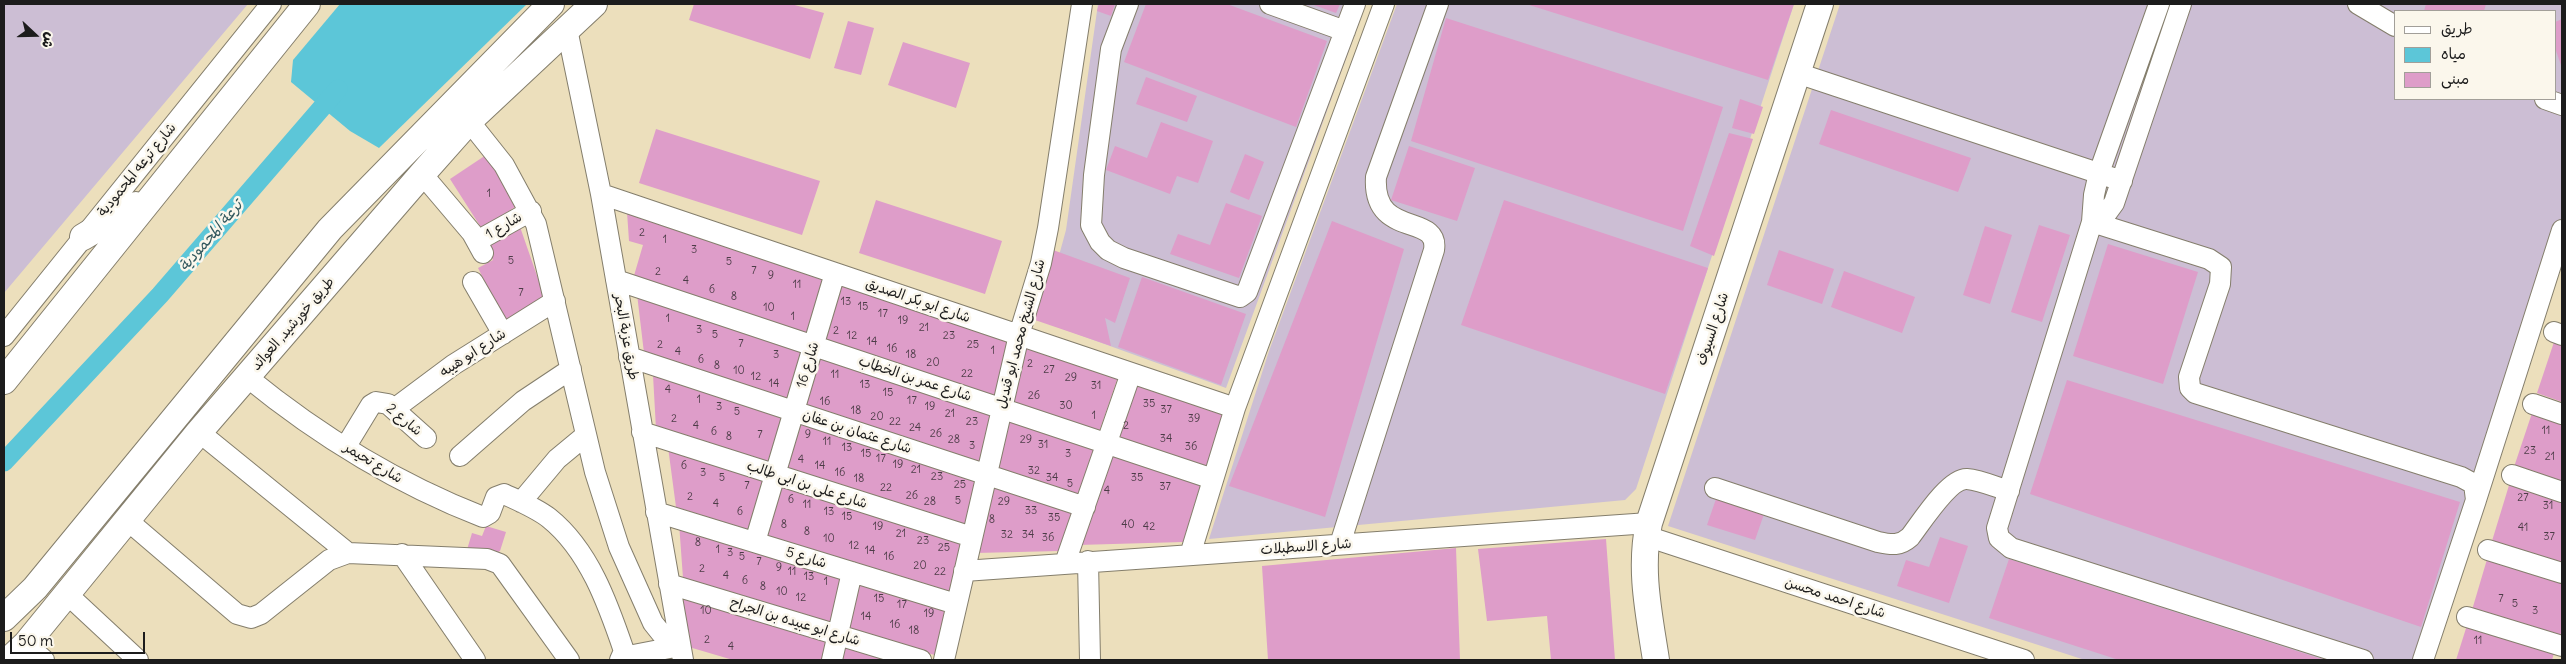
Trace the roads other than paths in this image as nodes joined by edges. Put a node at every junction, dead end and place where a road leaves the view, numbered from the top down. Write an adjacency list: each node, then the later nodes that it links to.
1 (271, 4): 30 (street, شارع ترعه المحمودية)
2 (307, 4): 26 (main road)
3 (551, 4): 83 (main road)
4 (594, 4): 16 (main road, طريق خورشيد, العوائد)
5 (1082, 4): 36 (street, شارع الشيخ محمد ابو قنديل)
6 (1128, 4): 17 (street)
7 (1270, 4): 17 (street)
8 (1355, 4): 17 (street)
9 (1384, 4): 46 (street)
10 (1438, 4): 72 (street)
11 (1820, 4): 18 (main road, شارع السيوف)
12 (2159, 4): 22 (street)
13 (2181, 4): 24 (street)
14 (2358, 4): 15 (street)
15 (2394, 25)
16 (567, 29): 21 (main road, طريق خورشيد, العوائد); 25 (street, طريق عزبة البحر)
17 (1345, 31)
18 (1797, 73): 22 (street); 69 (main road, شارع السيوف)
19 (2547, 100): 20 (street)
20 (2562, 105)
21 (469, 122): 23 (main road, طريق خورشيد, العوائد); 27 (street)
22 (2100, 173): 24 (street); 28 (street)
23 (422, 174): 27 (street, شارع 1); 42 (main road, طريق خورشيد, العوائد)
24 (2122, 181): 28 (street)
25 (601, 194): 31 (street, شارع ابو بكر الصديق); 32 (street, طريق عزبة البحر)
26 (152, 196): 30 (main road); 43 (main road)
27 (530, 211): 34 (street)
28 (2092, 222): 62 (street); 64 (street)
29 (2562, 230): 64 (street)
30 (83, 237): 37 (street, شارع ترعه المحمودية)
31 (836, 273): 36 (street, شارع ابو بكر الصديق); 38 (street, شارع 16)
32 (616, 280): 38 (street, شارع عمر بن الخطاب); 39 (street, طريق عزبة البحر)
33 (473, 282): 35 (street)
34 (555, 301): 35 (street, شارع ابو هيبه); 40 (street)
35 (502, 334): 47 (street, شارع ابو هيبه)
36 (1019, 335): 41 (street, شارع ابو بكر الصديق); 45 (street, شارع الشيخ محمد ابو قنديل)
37 (4, 336)
38 (814, 346): 45 (street, شارع عمر بن الخطاب); 48 (street, شارع 16)
39 (629, 357): 48 (street, شارع عثمان بن عفان); 51 (street, طريق عزبة البحر)
40 (571, 369): 52 (street); 56 (street)
41 (1131, 373): 46 (street, شارع ابو بكر الصديق); 54 (street)
42 (247, 377): 50 (main road, طريق خورشيد, العوائد); 55 (street, شارع تحيمر)
43 (4, 382)
44 (2533, 404): 49 (street)
45 (1002, 408): 54 (street, شارع عمر بن الخطاب); 57 (street, شارع الشيخ محمد ابو قنديل)
46 (1235, 408): 60 (street)
47 (394, 409): 53 (street, شارع 2); 55 (street, شارع 2)
48 (794, 411): 57 (street, شارع عثمان بن عفان); 58 (street, شارع 16)
49 (2562, 414)
50 (199, 432): 68 (main road, طريق خورشيد, العوائد); 74 (street)
51 (642, 432): 58 (street, شارع على بن ابى طالب); 67 (street, طريق عزبة البحر)
52 (586, 435): 65 (street); 91 (street)
53 (426, 438)
54 (1106, 443): 60 (street, شارع عمر بن الخطاب); 66 (street)
55 (346, 446): 65 (street, شارع تحيمر)
56 (460, 456)
57 (986, 474): 66 (street, شارع عثمان بن عفان); 70 (street, شارع الشيخ محمد ابو قنديل)
58 (776, 475): 70 (street, شارع على بن ابى طالب); 71 (street, شارع 16)
59 (2512, 475): 63 (street)
60 (1213, 479): 76 (street)
61 (1715, 488): 62 (street)
62 (2008, 491): 104 (street)
63 (2562, 492)
64 (2476, 500): 105 (street)
65 (521, 502): 93 (street)
66 (1085, 507): 78 (street)
67 (656, 512): 71 (street, شارع 5); 82 (street, طريق عزبة البحر)
68 (127, 520): 74 (street); 84 (main road, طريق خورشيد, العوائد)
69 (1648, 529): 72 (street, شارع الاسطبلات); 102 (main road, شارع السيوف); 103 (street, شارع احمد محسن)
70 (972, 537): 79 (street, شارع الشيخ محمد ابو قنديل)
71 (755, 542): 80 (street, شارع 5)
72 (1340, 544): 76 (street, شارع الاسطبلات)
73 (2488, 550): 81 (street)
74 (348, 553): 75 (street)
75 (402, 554): 95 (street); 96 (street)
76 (1190, 555): 77 (street, شارع الاسطبلات)
77 (1088, 561): 78 (street, شارع الاسطبلات); 101 (street)
78 (1065, 564): 79 (street, شارع الاسطبلات)
79 (964, 571): 85 (street, شارع الشيخ محمد ابو قنديل)
80 (852, 572): 85 (street, شارع 5); 88 (street)
81 (2562, 573)
82 (669, 584): 88 (street, شارع ابو عبيده بن الجراح); 91 (street, طريق عزبة البحر)
83 (35, 588): 87 (main road); 92 (main road)
84 (67, 594): 92 (main road, طريق خورشيد, العوائد); 94 (street)
85 (956, 604): 100 (street, شارع الشيخ محمد ابو قنديل)
86 (2467, 617): 89 (street)
87 (4, 618)
88 (838, 635): 98 (street); 99 (street, شارع ابو عبيده بن الجراح)
89 (2562, 646)
90 (2562, 652): 106 (street)
91 (682, 654): 93 (street); 97 (street)
92 (27, 655)
93 (622, 658)
94 (138, 660)
95 (475, 660)
96 (570, 660)
97 (701, 660)
98 (832, 660)
99 (921, 660)
100 (944, 660)
101 (1090, 660)
102 (1656, 660)
103 (2024, 660)
104 (2363, 660)
105 (2423, 660)
106 (2559, 660)

